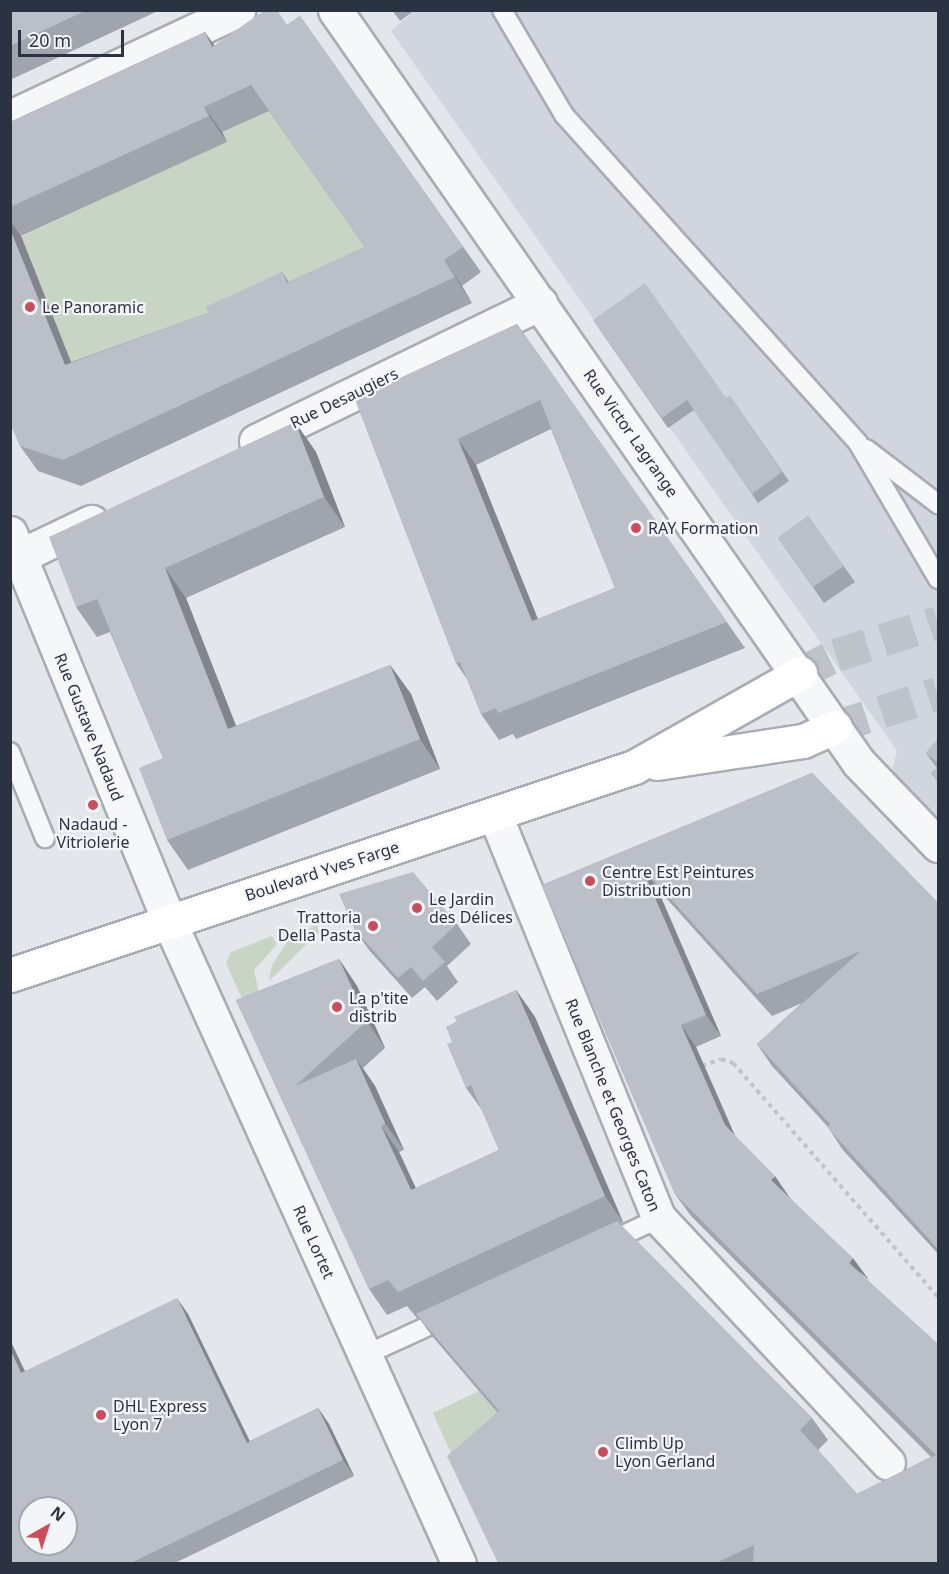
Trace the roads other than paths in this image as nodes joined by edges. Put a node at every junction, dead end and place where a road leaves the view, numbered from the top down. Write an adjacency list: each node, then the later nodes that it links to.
1 (238, 10): 4 (street)
2 (335, 10): 5 (street, Rue Victor Lagrange)
3 (502, 10): 6 (lane)
4 (10, 117)
5 (540, 303): 7 (street, Rue Desaugiers); 12 (street, Rue Victor Lagrange)
6 (858, 443): 8 (lane); 11 (lane)
7 (225, 456)
8 (939, 504)
9 (118, 508): 10 (street)
10 (15, 545): 19 (street, Rue Gustave Nadaud)
11 (938, 579)
12 (800, 673): 13 (street, Rue Victor Lagrange); 15 (street, Boulevard Yves Farge)
13 (835, 727): 15 (street, Boulevard Yves Farge); 18 (street, Rue Victor Lagrange)
14 (10, 752): 17 (lane)
15 (634, 767): 16 (street, Boulevard Yves Farge)
16 (495, 815): 19 (street, Boulevard Yves Farge); 21 (street, Rue Blanche et Georges Caton)
17 (45, 838)
18 (939, 845)
19 (169, 921): 20 (street, Boulevard Yves Farge); 24 (street, Rue Lortet)
20 (10, 975)
21 (659, 1218): 22 (lane); 25 (street, Rue Blanche et Georges Caton)
22 (596, 1248)
23 (460, 1311): 24 (lane)
24 (365, 1355): 26 (street, Rue Lortet)
25 (888, 1463)
26 (459, 1563)

